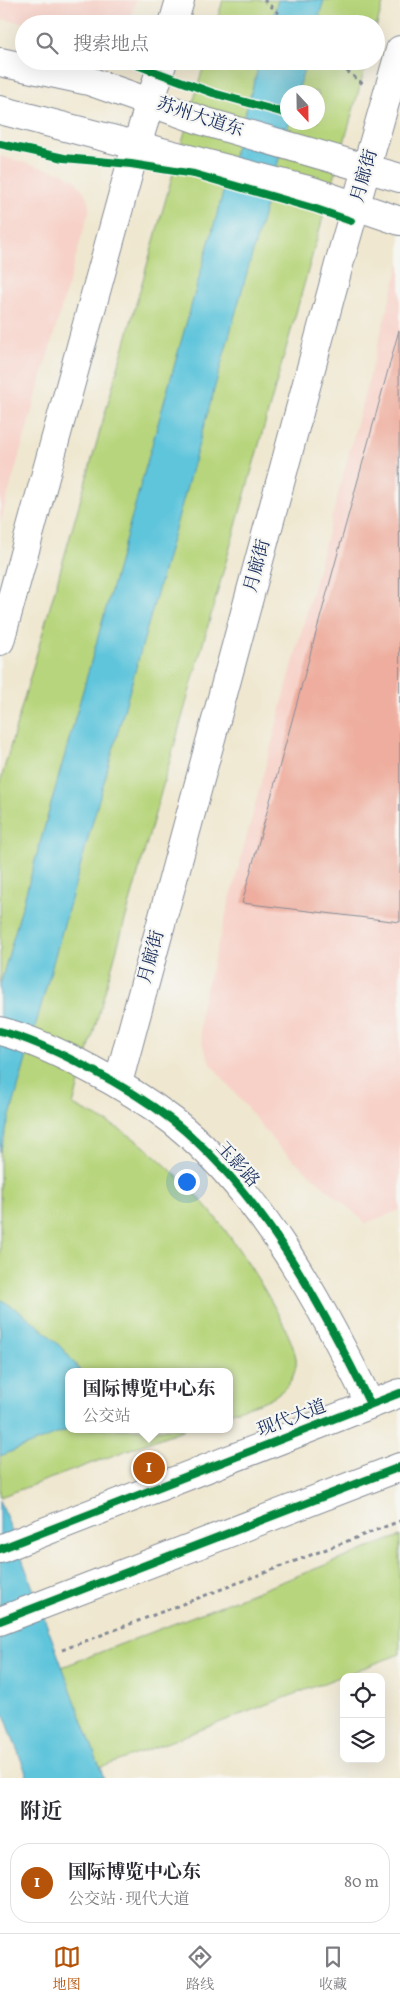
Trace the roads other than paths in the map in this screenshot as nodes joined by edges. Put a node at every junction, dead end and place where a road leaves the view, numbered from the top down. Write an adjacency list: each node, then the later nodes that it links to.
1 (180, 0): 2 (street)
2 (176, 15)
3 (400, 50): 11 (street, 月廊街)
4 (0, 62): 5 (street, 苏州大道东)
5 (15, 65)
6 (36, 70): 8 (street, 苏州大道东)
7 (159, 70): 8 (street)
8 (150, 102): 10 (street); 11 (street, 苏州大道东)
9 (0, 110): 10 (street)
10 (138, 146): 13 (street); 15 (street)
11 (367, 169): 12 (street, 苏州大道东); 13 (street, 月廊街)
12 (400, 178)
13 (356, 207): 14 (street); 17 (street, 月廊街)
14 (400, 221)
15 (0, 641)
16 (0, 1031): 17 (street, 玉影路)
17 (118, 1083): 19 (street, 玉影路)
18 (400, 1393): 19 (street, 现代大道)
19 (370, 1404): 21 (street, 现代大道)
20 (400, 1467): 22 (street)
21 (8, 1546)
22 (0, 1621)

